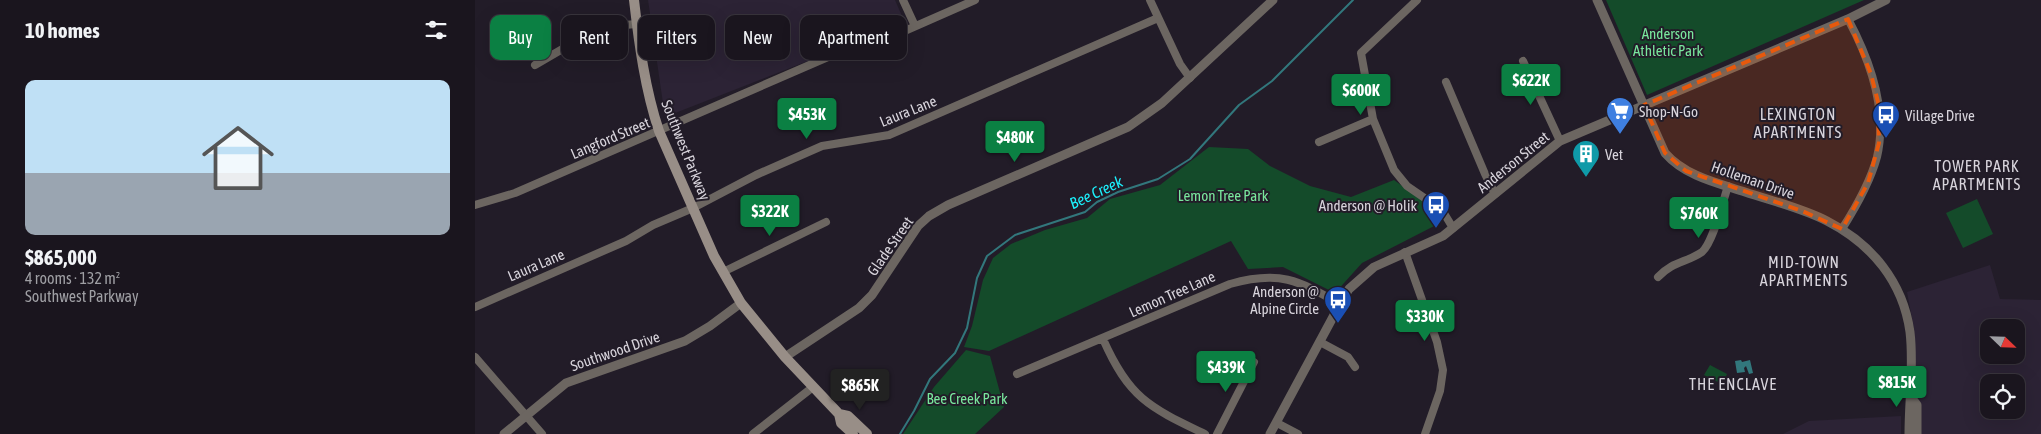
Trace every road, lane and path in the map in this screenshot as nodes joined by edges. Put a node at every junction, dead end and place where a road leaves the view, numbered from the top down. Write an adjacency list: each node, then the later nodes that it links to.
1 (634, 0): 11 (main road, Southwest Parkway)
2 (903, 0): 12 (street)
3 (975, 0): 12 (street, Langford Street)
4 (1150, 0): 9 (street)
5 (1273, 0): 15 (street, Glade Street)
6 (1417, 0): 18 (street)
7 (1597, 0): 17 (street, Holleman Drive)
8 (1886, 0): 10 (street, Anderson Street)
9 (1158, 18): 15 (street); 25 (street, Laura Lane)
10 (1848, 19): 17 (street, Anderson Street); 28 (street)
11 (637, 24): 14 (street); 19 (main road, Southwest Parkway)
12 (915, 26): 19 (street, Langford Street)
13 (1523, 61): 20 (street)
14 (535, 65)
15 (1190, 78): 37 (street, Glade Street)
16 (1446, 82): 23 (street)
17 (1644, 104): 20 (street, Anderson Street); 22 (street, Holleman Drive)
18 (1373, 119): 21 (street); 27 (street)
19 (659, 131): 24 (street, Langford Street); 25 (main road, Southwest Parkway)
20 (1560, 141): 23 (street, Anderson Street)
21 (1319, 142)
22 (1728, 186): 28 (street, Holleman Drive); 31 (street)
23 (1495, 194): 27 (street, Anderson Street)
24 (475, 205)
25 (693, 208): 30 (main road, Southwest Parkway); 34 (street, Laura Lane)
26 (826, 222): 30 (street)
27 (1453, 228): 29 (street, Anderson Street)
28 (1842, 230): 43 (street, Holleman Drive)
29 (1405, 252): 33 (street, Anderson Street); 57 (street)
30 (723, 272): 32 (main road, Southwest Parkway)
31 (1658, 277)
32 (741, 303): 37 (main road, Southwest Parkway); 45 (street, Southwood Drive)
33 (1340, 304): 35 (street, Lemon Tree Lane); 36 (street, Anderson Street)
34 (475, 307)
35 (1103, 339): 41 (street, Lemon Tree Lane); 53 (street)
36 (1320, 342): 40 (street); 47 (street, Anderson Street)
37 (785, 357): 42 (main road, Southwest Parkway)
38 (475, 358): 45 (street)
39 (1254, 362): 54 (street)
40 (1355, 367)
41 (1017, 374)
42 (813, 387): 44 (main road, Southwest Parkway); 50 (street)
43 (1911, 397): 46 (street, Holleman Drive); 59 (street, Holleman Drive)
44 (839, 414): 51 (main road, Southwest Parkway); 52 (main road, Southwest Parkway)
45 (526, 417): 48 (street, Southwood Drive); 49 (street)
46 (1909, 422): 58 (street, Holleman Drive); 59 (street)
47 (1277, 423): 55 (street, Anderson Street); 56 (street)
48 (504, 434)
49 (542, 434)
50 (753, 434)
51 (853, 434)
52 (867, 434)
53 (1205, 434)
54 (1217, 434)
55 (1270, 434)
56 (1298, 434)
57 (1425, 434)
58 (1909, 434)
59 (1916, 434)

